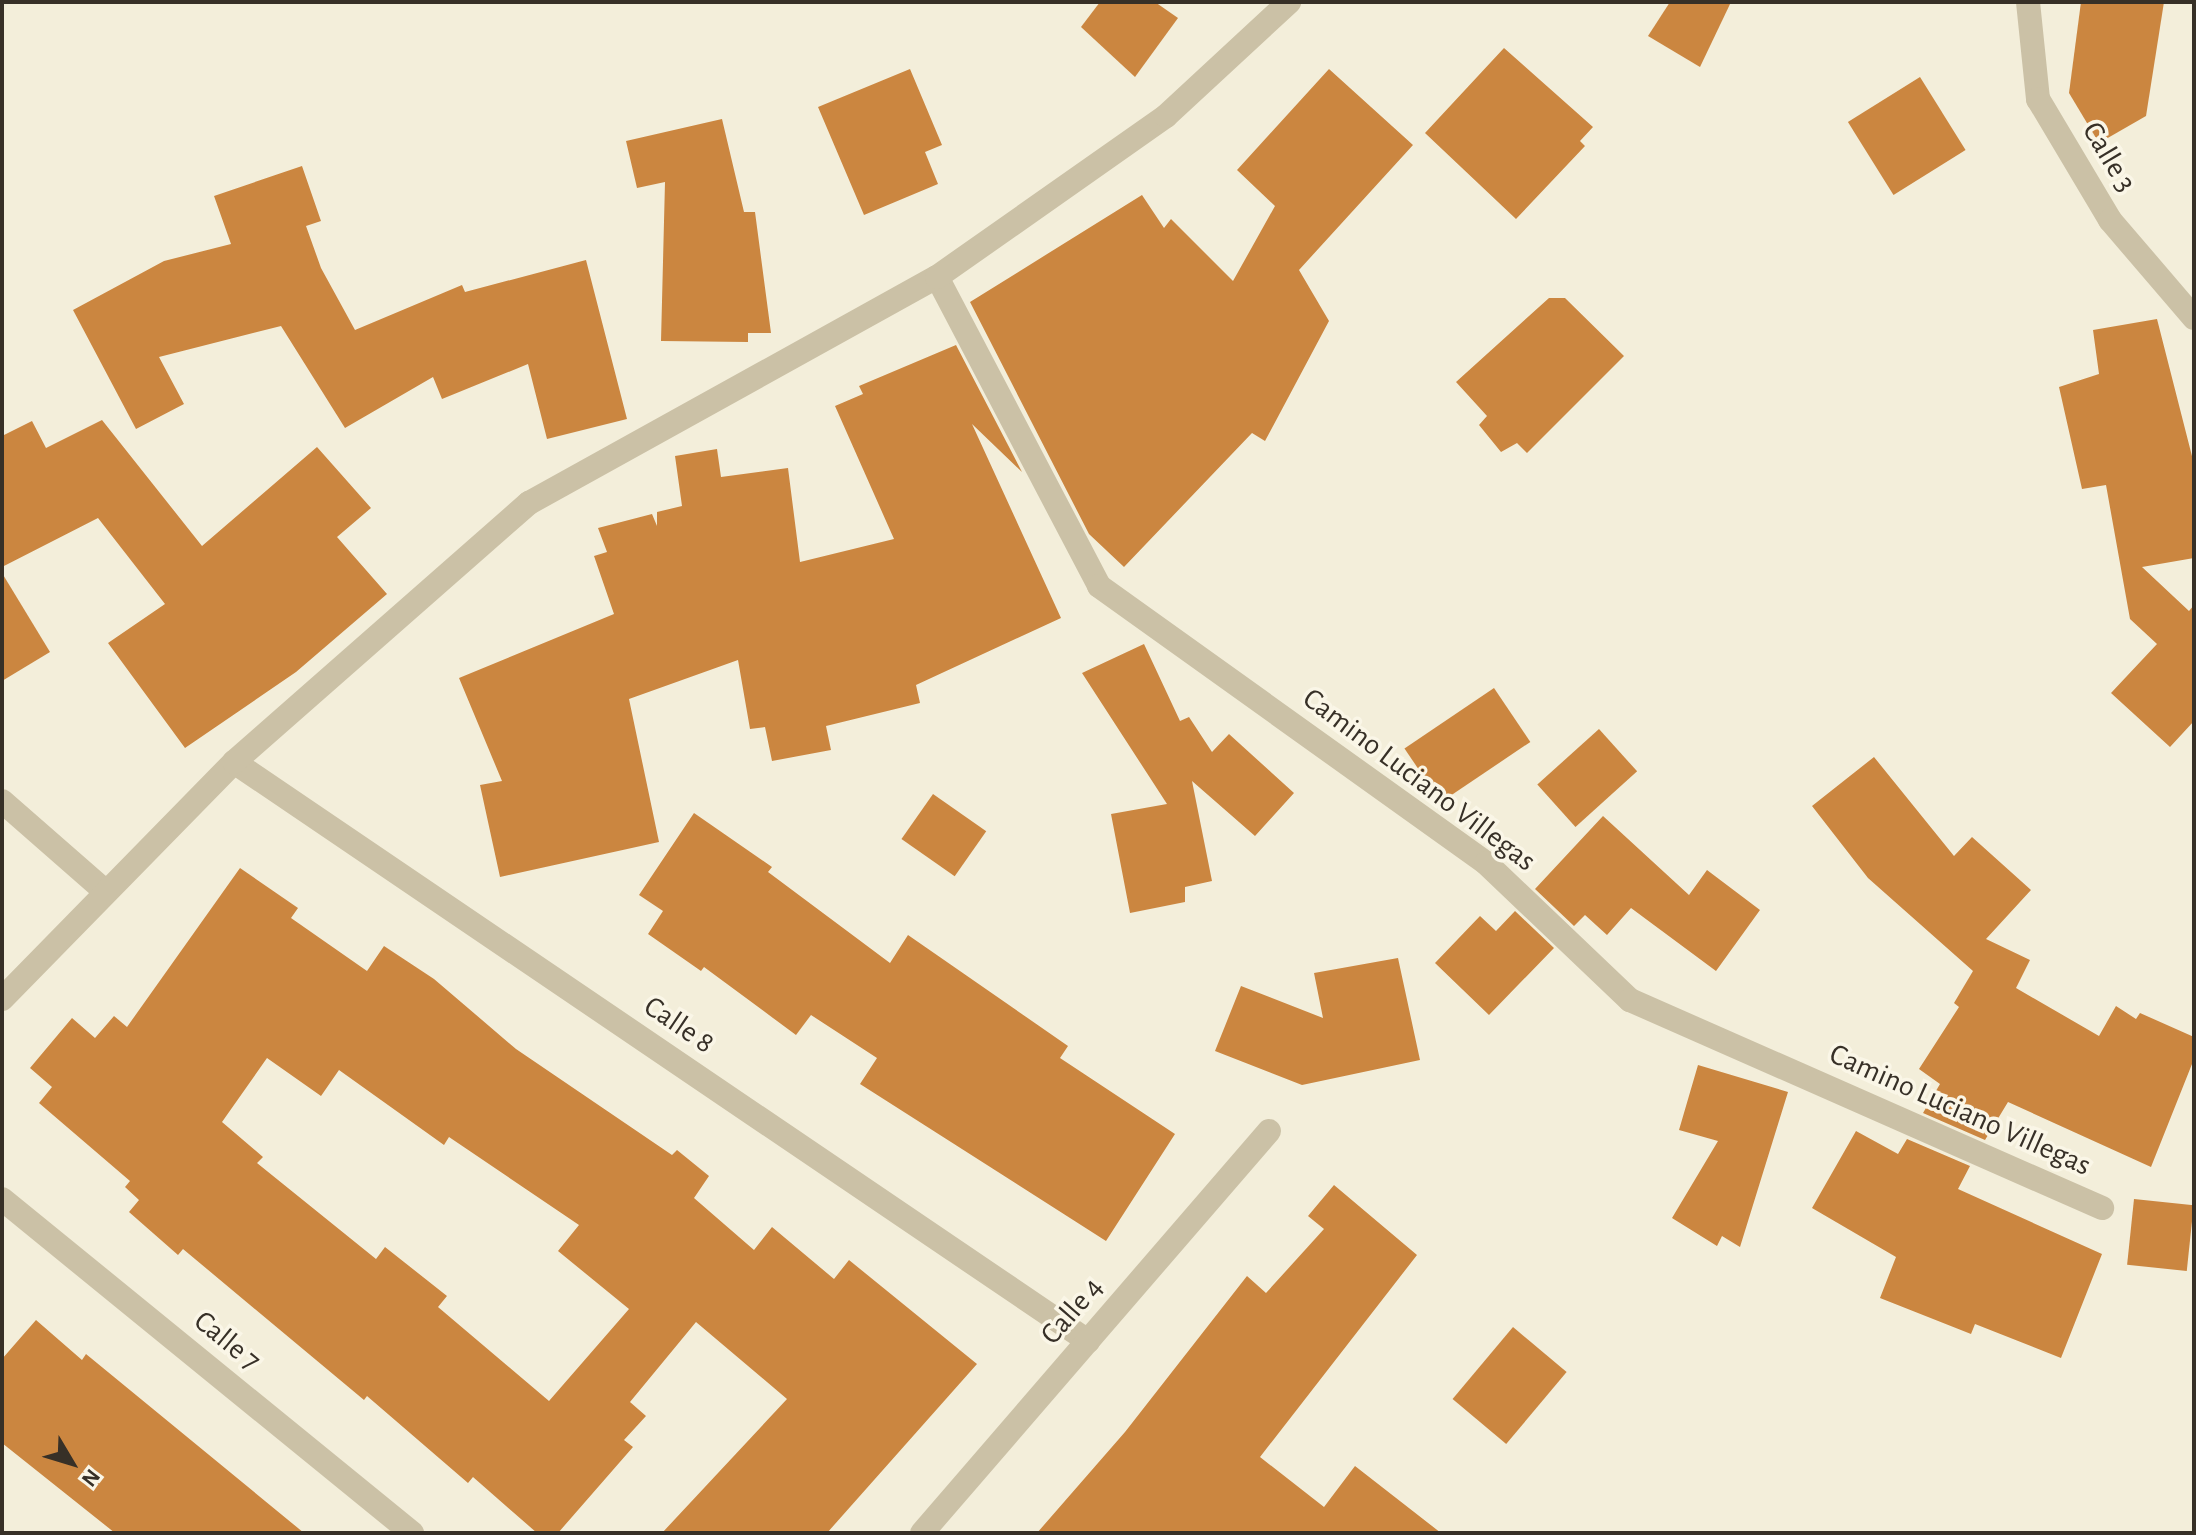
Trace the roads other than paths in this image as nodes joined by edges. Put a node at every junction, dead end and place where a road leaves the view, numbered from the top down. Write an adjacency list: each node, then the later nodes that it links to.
1 (1289, 2): 3 (street)
2 (2028, 2): 4 (street, Calle 3)
3 (937, 277): 5 (street); 11 (street, Camino Luciano Villegas)
4 (2194, 318)
5 (234, 762): 7 (street); 12 (street, Calle 8)
6 (2, 801): 7 (street)
7 (106, 892): 8 (street)
8 (2, 999)
9 (1269, 1131): 12 (street, Calle 4)
10 (2, 1199): 13 (street, Calle 7)
11 (2102, 1208)
12 (1088, 1341): 14 (street, Calle 4)
13 (412, 1533)
14 (922, 1533)

